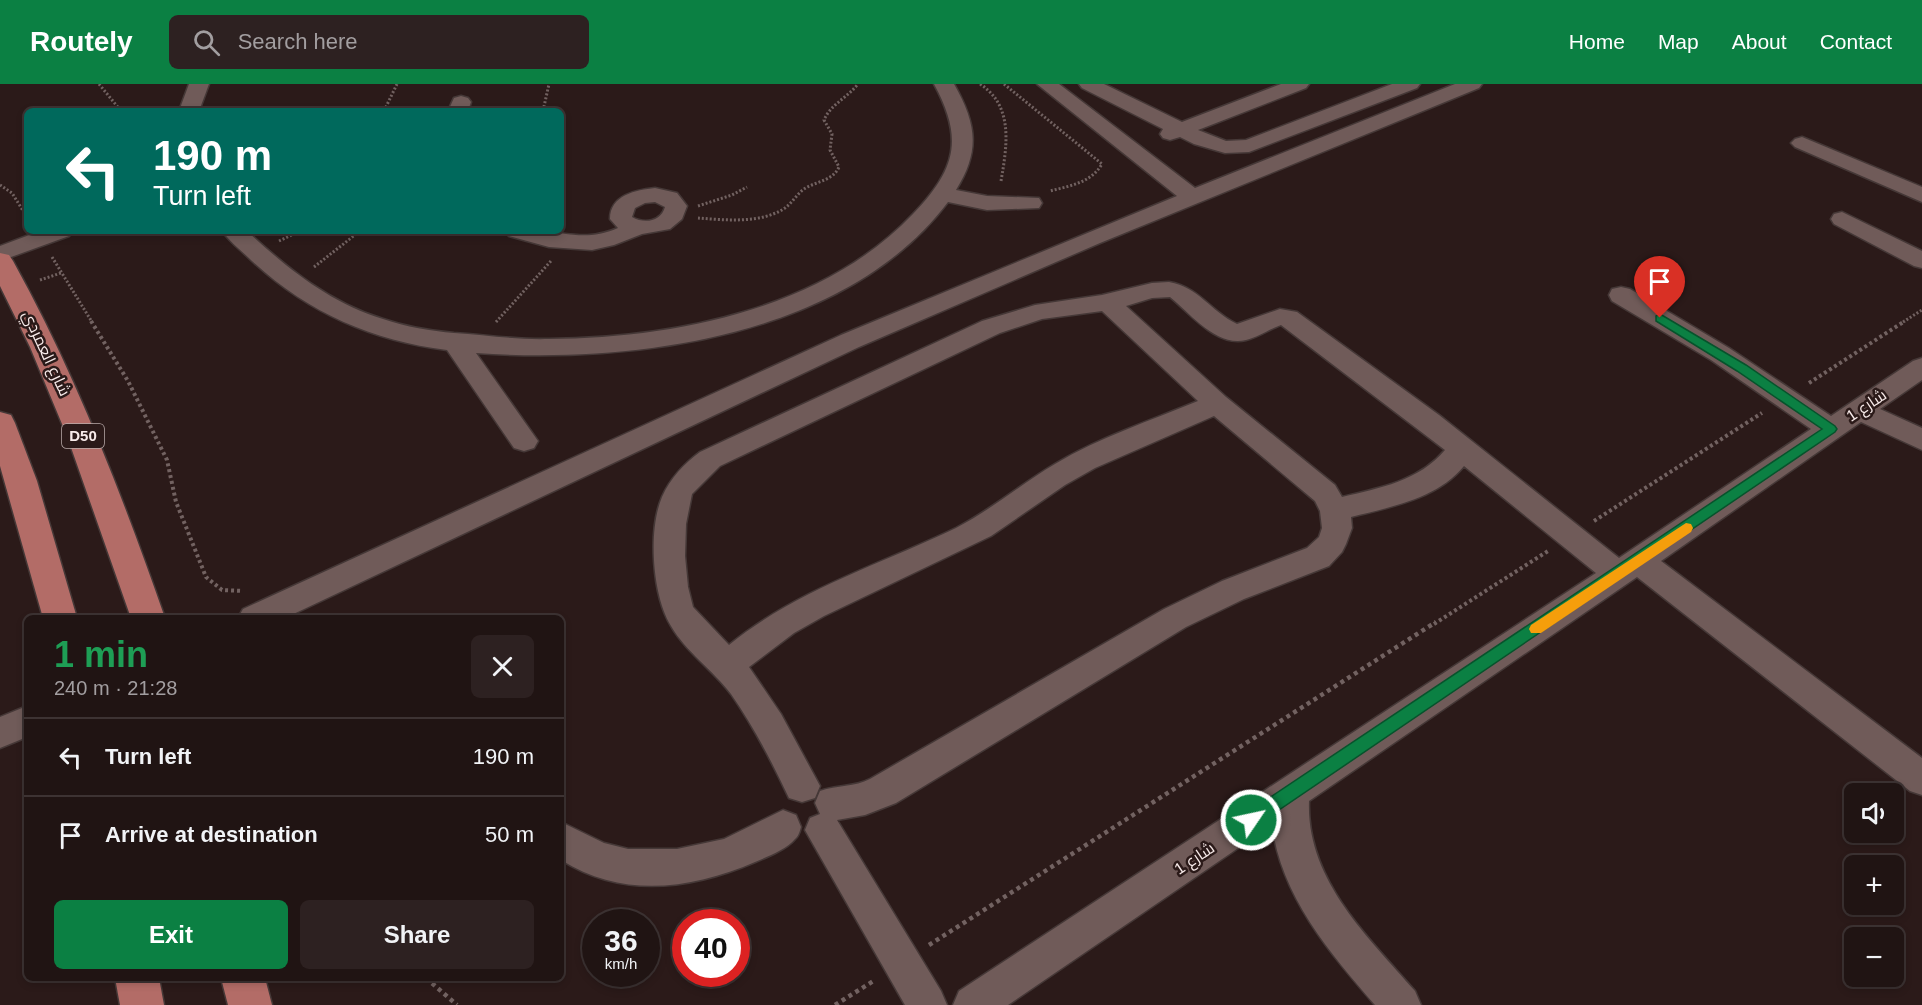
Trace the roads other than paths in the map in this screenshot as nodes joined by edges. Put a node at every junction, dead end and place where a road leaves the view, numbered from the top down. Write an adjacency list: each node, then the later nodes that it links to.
1 (199, 84): 8 (street)
2 (944, 84): 12 (street)
3 (1047, 84): 11 (street)
4 (1089, 84): 9 (street)
5 (1299, 84): 9 (street)
6 (1410, 84): 9 (street)
7 (1472, 84): 14 (street)
8 (190, 108)
9 (1181, 130): 11 (street)
10 (1802, 143): 13 (street)
11 (1131, 149): 14 (street)
12 (944, 194): 15 (street); 26 (street)
13 (1922, 195)
14 (1192, 197): 39 (street)
15 (1039, 198)
16 (1842, 219): 23 (street)
17 (637, 228): 17 (street); 19 (street)
18 (237, 234): 26 (street)
19 (526, 234)
20 (51, 235): 21 (street)
21 (0, 254)
22 (0, 261): 38 (main road, شارع العمردي / D50)
23 (1922, 261)
24 (1621, 295): 31 (street)
25 (1108, 303): 28 (street); 34 (street); 40 (street)
26 (467, 342): 33 (street)
27 (1922, 367): 29 (street, شارع 1)
28 (1217, 404): 35 (street); 40 (street)
29 (1859, 410): 31 (street, شارع 1); 32 (street)
30 (0, 424): 37 (main road)
31 (1831, 429): 36 (street, شارع 1)
32 (1922, 440)
33 (524, 441)
34 (1462, 449): 35 (street); 36 (street)
35 (1335, 510): 46 (street)
36 (1628, 568): 43 (street); 45 (street, شارع 1)
37 (59, 615)
38 (147, 615)
39 (260, 615)
40 (728, 665): 44 (street)
41 (24, 722): 42 (street)
42 (0, 733)
43 (1922, 779)
44 (802, 786): 46 (street); 47 (street)
45 (1291, 793): 52 (street, شارع 1); 53 (street)
46 (828, 816): 47 (street); 51 (street)
47 (783, 827): 48 (street)
48 (564, 842)
49 (244, 981): 50 (main road)
50 (250, 1005)
51 (927, 1005)
52 (973, 1005)
53 (1401, 1005)

